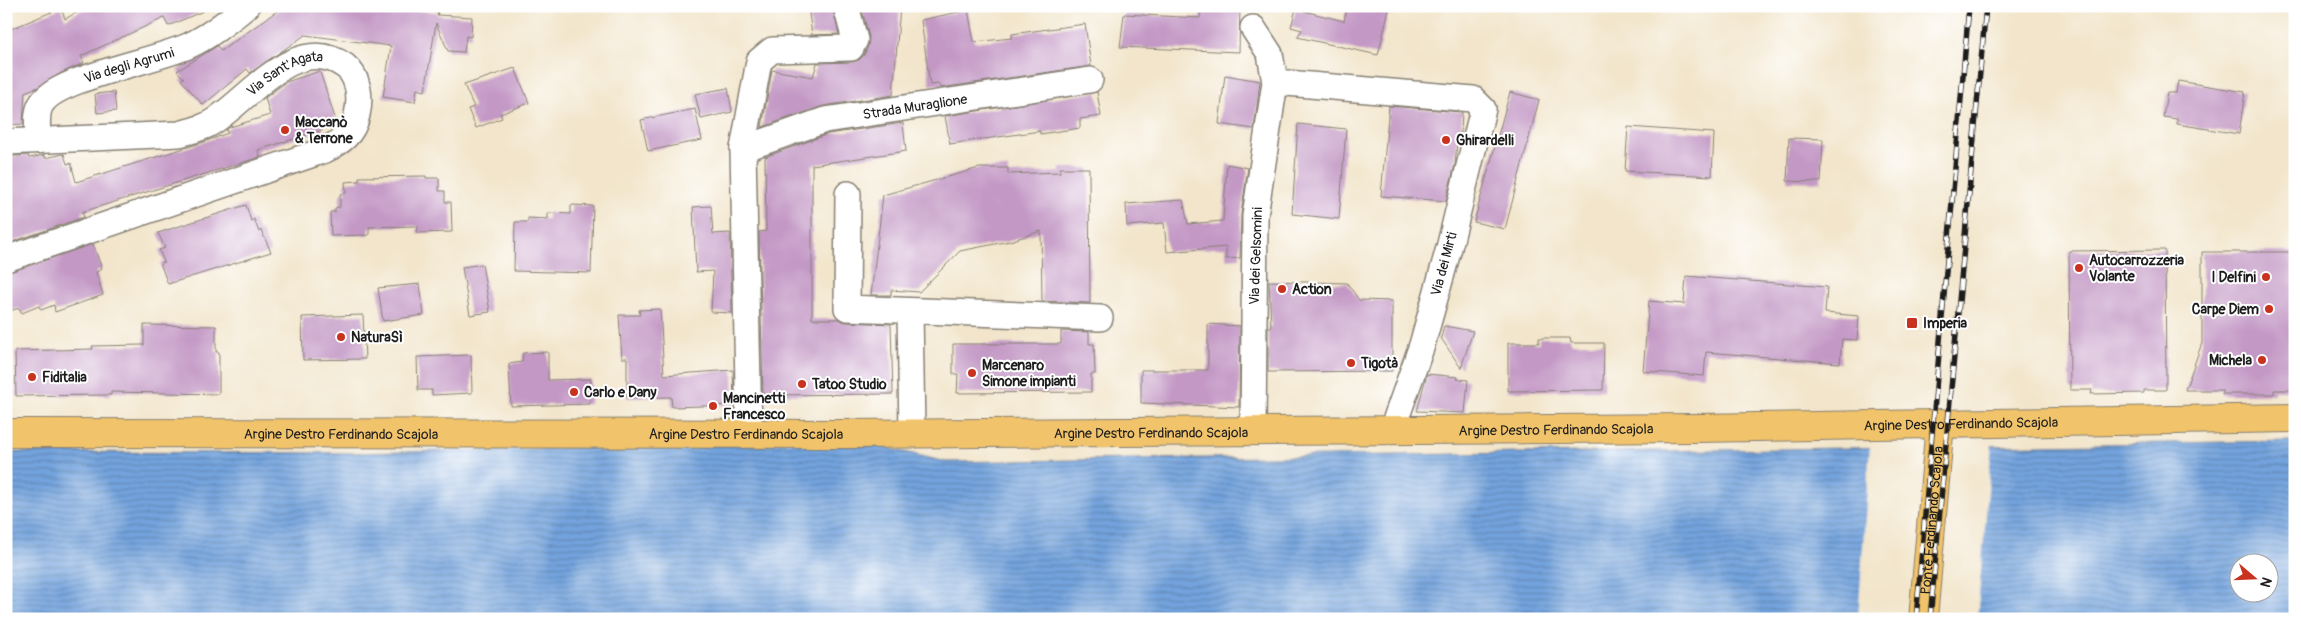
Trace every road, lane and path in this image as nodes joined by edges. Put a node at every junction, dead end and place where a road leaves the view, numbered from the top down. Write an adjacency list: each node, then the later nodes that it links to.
1 (247, 6): 6 (street, Via degli Agrumi)
2 (846, 6): 8 (street)
3 (1253, 28): 5 (street, Via dei Gelsomini)
4 (1090, 80): 8 (street, Strada Muraglione)
5 (1275, 82): 15 (street, Via dei Mirti); 16 (street, Via dei Gelsomini)
6 (38, 140): 7 (street, Via Sant'Agata); 10 (street, Via Sant'Agata)
7 (6, 142)
8 (743, 148): 19 (street)
9 (848, 194): 11 (street)
10 (6, 259)
11 (910, 311): 12 (street); 17 (street)
12 (1100, 318)
13 (2295, 418): 14 (main road, Argine Destro Ferdinando Scajola)
14 (1940, 423): 15 (main road, Argine Destro Ferdinando Scajola); 20 (main road, Ponte Ferdinando Scajola)
15 (1392, 430): 16 (main road, Argine Destro Ferdinando Scajola)
16 (1253, 431): 17 (main road, Argine Destro Ferdinando Scajola)
17 (912, 432): 19 (main road, Argine Destro Ferdinando Scajola)
18 (6, 433): 19 (main road, Argine Destro Ferdinando Scajola)
19 (749, 433)
20 (1923, 619)

